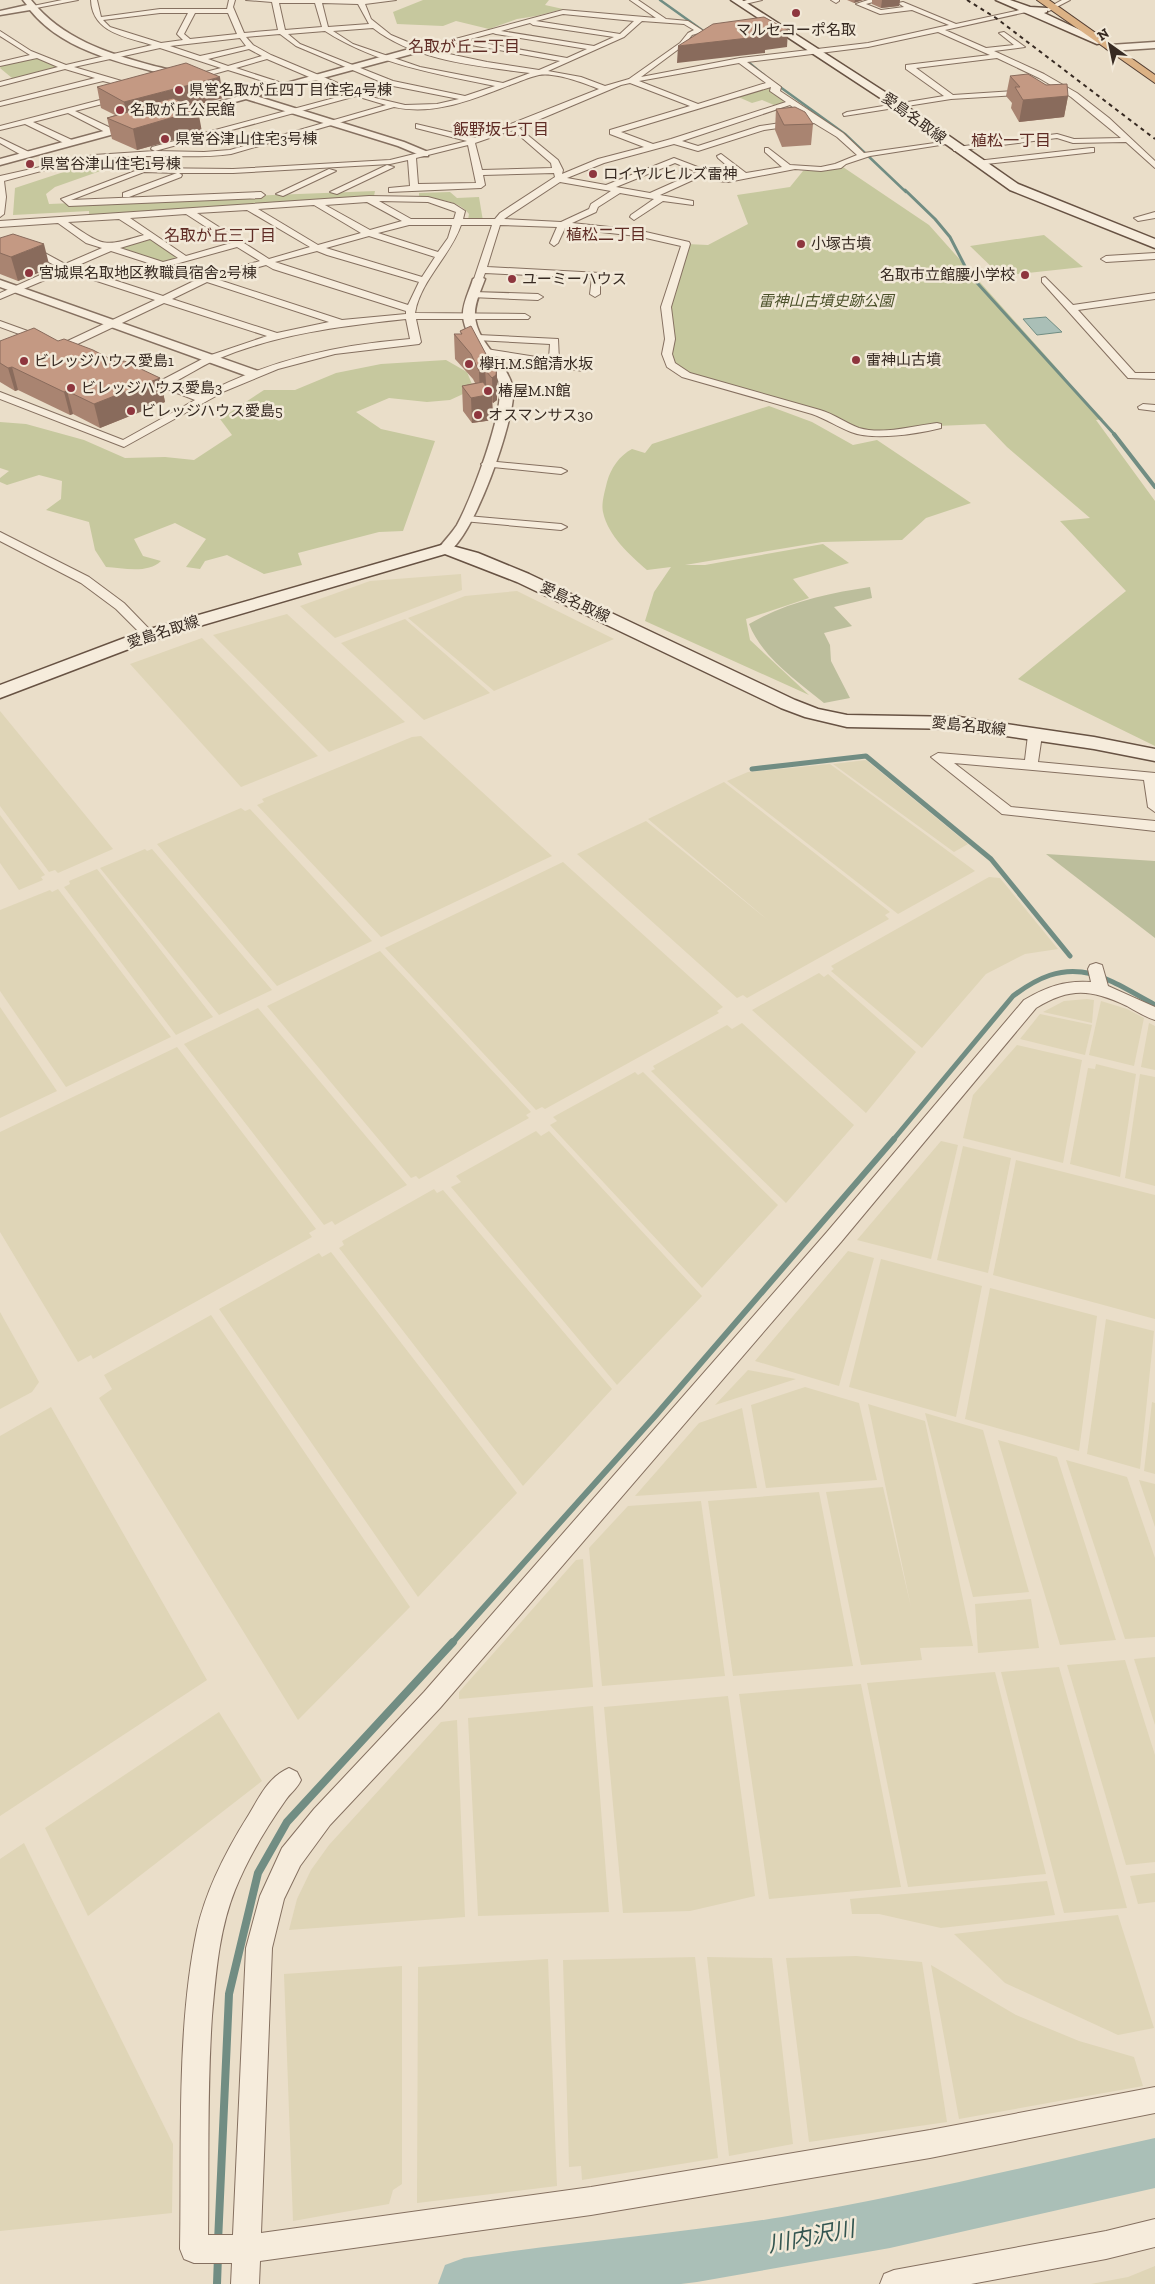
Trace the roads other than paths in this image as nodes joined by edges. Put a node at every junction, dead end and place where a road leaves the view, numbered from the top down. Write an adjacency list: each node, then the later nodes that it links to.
1 (75, 0): 15 (street)
2 (94, 0): 24 (street)
3 (232, 0): 22 (street)
4 (249, 0): 11 (street)
5 (393, 0): 13 (street)
6 (633, 0): 18 (street)
7 (760, 0): 14 (street)
8 (877, 0): 19 (street)
9 (894, 0): 19 (street)
10 (1001, 0): 20 (main road)
11 (274, 1): 12 (street); 37 (street)
12 (318, 1): 13 (street); 32 (street)
13 (360, 1): 30 (street)
14 (739, 2): 28 (main road, 愛島名取線)
15 (29, 3): 23 (street); 55 (street)
16 (1055, 5): 20 (main road); 48 (highway); 48 (highway)
17 (626, 6): 18 (street)
18 (645, 8): 26 (street)
19 (911, 8): 31 (street)
20 (1029, 10): 31 (street); 48 (main road)
21 (193, 11): 22 (street); 24 (street); 44 (street)
22 (231, 11): 40 (street)
23 (0, 13)
24 (99, 19): 47 (street)
25 (640, 19): 26 (street); 27 (street); 41 (street)
26 (666, 21): 36 (street)
27 (525, 22): 35 (street); 41 (street)
28 (773, 23): 29 (street); 53 (main road, 愛島名取線)
29 (755, 25)
30 (371, 26): 32 (street); 51 (street)
31 (956, 26): 34 (street)
32 (326, 29): 37 (street); 59 (street)
33 (709, 30): 36 (street)
34 (939, 30): 52 (street); 53 (street)
35 (490, 31): 42 (street); 50 (street)
36 (700, 31): 72 (street)
37 (282, 32): 40 (street); 64 (street)
38 (0, 33): 43 (street)
39 (1002, 33): 52 (street)
40 (240, 35): 44 (street); 49 (street)
41 (622, 36): 50 (street)
42 (455, 40): 51 (street); 60 (street)
43 (9, 41): 45 (street); 54 (street)
44 (190, 42): 47 (street)
45 (0, 43)
46 (1155, 45): 48 (street)
47 (162, 46): 55 (street); 58 (street)
48 (1110, 46): 67 (highway); 71 (highway)
49 (250, 47): 57 (street); 58 (street)
50 (594, 48): 60 (street)
51 (421, 50): 59 (street); 66 (street)
52 (984, 50): 56 (street)
53 (815, 51): 61 (street); 96 (main road, 愛島名取線)
54 (38, 56): 62 (street); 63 (street)
55 (115, 56): 63 (street); 70 (street)
56 (998, 56): 80 (street); 88 (street)
57 (268, 57): 65 (street); 68 (street)
58 (201, 58): 65 (street)
59 (386, 58): 64 (street); 77 (street)
60 (568, 60): 66 (street)
61 (740, 60): 72 (street); 75 (street)
62 (0, 64)
63 (70, 67): 69 (street); 73 (street)
64 (352, 67): 68 (street); 89 (street)
65 (230, 68): 70 (street); 78 (street)
66 (540, 72): 77 (street); 81 (street)
67 (1155, 74)
68 (316, 77): 78 (street); 79 (street)
69 (105, 78): 92 (street); 97 (street)
70 (191, 79): 74 (street); 76 (street)
71 (1155, 80)
72 (630, 81): 81 (street); 95 (street)
73 (0, 84)
74 (172, 84)
75 (771, 84): 91 (street); 95 (street)
76 (209, 85)
77 (505, 85): 89 (street)
78 (282, 86): 87 (street)
79 (342, 88): 85 (street); 86 (street)
80 (1063, 88): 83 (street); 114 (street)
81 (606, 89): 106 (street)
82 (228, 90): 87 (street)
83 (1051, 90)
84 (1038, 92): 88 (street)
85 (324, 93)
86 (356, 94): 93 (street); 99 (street)
87 (246, 96): 94 (street); 109 (street)
88 (951, 97): 96 (street)
89 (470, 98): 93 (street)
90 (296, 101): 94 (street)
91 (790, 103): 101 (street); 102 (street)
92 (0, 104)
93 (393, 105): 104 (street)
94 (278, 106): 98 (street); 99 (street)
95 (698, 106): 101 (street); 116 (street)
96 (898, 106): 100 (street); 115 (main road, 愛島名取線)
97 (68, 110): 103 (street); 109 (street)
98 (260, 111)
99 (295, 111): 104 (street); 118 (street)
100 (847, 114)
101 (738, 120): 108 (street); 112 (street)
102 (815, 120): 108 (street); 121 (street)
103 (26, 121): 107 (street); 113 (street)
104 (334, 124): 118 (street); 119 (street)
105 (419, 126): 111 (street)
106 (514, 127): 111 (street); 134 (street)
107 (0, 128)
108 (763, 128): 112 (street)
109 (112, 132): 113 (street)
110 (0, 140): 120 (street)
111 (474, 141): 119 (street); 132 (street)
112 (674, 141): 116 (street)
113 (71, 143): 120 (street)
114 (1131, 143): 115 (street); 125 (street); 127 (street)
115 (953, 146): 121 (street); 125 (main road, 愛島名取線)
116 (652, 148): 134 (street)
117 (768, 150): 128 (street)
118 (138, 154): 136 (street)
119 (425, 154): 123 (street)
120 (28, 155): 124 (street)
121 (865, 155): 128 (street)
122 (721, 156): 135 (street)
123 (409, 159): 126 (street); 143 (street); 143 (street)
124 (0, 162)
125 (978, 163): 172 (main road, 愛島名取線)
126 (344, 166): 129 (street); 145 (street)
127 (1155, 166)
128 (788, 168): 135 (street)
129 (287, 169): 130 (street); 137 (street)
130 (233, 171): 131 (street); 138 (street)
131 (186, 172): 151 (street); 151 (street)
132 (479, 172): 134 (street); 143 (street)
133 (704, 172): 135 (street); 140 (street); 147 (street)
134 (559, 174): 140 (street); 165 (street)
135 (744, 176)
136 (1, 178): 161 (street)
137 (264, 178)
138 (207, 181)
139 (248, 185): 146 (street)
140 (609, 187): 142 (street)
141 (190, 188): 148 (street)
142 (620, 189): 147 (street); 167 (street)
143 (414, 190)
144 (306, 193): 145 (street)
145 (280, 194): 146 (street)
146 (224, 196): 148 (street)
147 (651, 196): 149 (street)
148 (165, 198): 151 (street)
149 (661, 198): 153 (street); 159 (street)
150 (369, 199): 152 (street); 163 (street); 164 (street)
151 (111, 200)
152 (314, 202): 154 (street); 168 (street)
153 (690, 203)
154 (248, 207): 155 (street); 174 (street)
155 (187, 212): 157 (street); 171 (street)
156 (1155, 215): 160 (street)
157 (121, 216): 162 (street); 169 (street)
158 (556, 216): 166 (street)
159 (634, 218)
160 (1138, 218)
161 (0, 219): 162 (street); 182 (street)
162 (60, 220): 173 (street)
163 (409, 222): 164 (street); 168 (street)
164 (458, 223): 165 (street); 175 (street)
165 (497, 223): 166 (street); 184 (street)
166 (544, 223): 167 (street)
167 (562, 225): 170 (street); 221 (street)
168 (368, 233): 174 (street); 175 (street)
169 (152, 236): 173 (street); 177 (street)
170 (554, 243)
171 (237, 244): 177 (street); 180 (street)
172 (1155, 244)
173 (110, 248): 181 (street); 182 (street)
174 (318, 248): 180 (street); 187 (street)
175 (441, 256): 187 (street)
176 (1155, 256): 178 (street)
177 (184, 258): 181 (street)
178 (1106, 259)
179 (546, 260): 183 (street)
180 (265, 261): 185 (street); 197 (street)
181 (163, 265): 185 (street)
182 (64, 267): 189 (street); 195 (street)
183 (543, 273): 184 (street); 190 (street)
184 (480, 275): 191 (street)
185 (206, 279): 195 (street); 201 (street)
186 (1045, 280): 196 (street)
187 (424, 281): 197 (street)
188 (0, 283): 189 (street)
189 (16, 288): 192 (street); 200 (street)
190 (595, 294)
191 (474, 295): 194 (street); 198 (street)
192 (0, 296)
193 (1155, 296): 196 (street)
194 (538, 297)
195 (164, 299): 200 (street); 203 (street)
196 (1072, 309): 214 (street)
197 (411, 312): 198 (street); 201 (street); 213 (street)
198 (469, 316): 199 (street); 205 (street)
199 (525, 318)
200 (111, 323): 207 (street); 210 (street)
201 (342, 323): 203 (street)
202 (0, 324): 204 (street)
203 (277, 336): 210 (street)
204 (34, 337): 206 (street); 207 (street)
205 (478, 338): 208 (street); 211 (street)
206 (17, 344)
207 (63, 347): 209 (street)
208 (486, 352): 211 (street); 222 (street)
209 (81, 354)
210 (212, 358): 213 (street); 216 (street)
211 (554, 363): 212 (street)
212 (583, 368)
213 (254, 374): 218 (street)
214 (1155, 376)
215 (145, 377): 216 (street)
216 (163, 384): 218 (street)
217 (0, 395): 218 (street)
218 (205, 400)
219 (1143, 407): 220 (street)
220 (1155, 408)
221 (937, 426)
222 (487, 464): 223 (street); 224 (street)
223 (561, 471)
224 (467, 519): 225 (street); 227 (street)
225 (560, 527)
226 (0, 536): 228 (street)
227 (445, 549): 228 (main road, 愛島名取線); 230 (main road, 愛島名取線)
228 (149, 635): 229 (main road, 愛島名取線)
229 (0, 692)
230 (1035, 735): 231 (main road, 愛島名取線); 232 (street)
231 (1155, 755)
232 (1031, 764): 233 (street); 234 (street)
233 (1155, 807)
234 (1155, 826)
235 (1155, 1014): 239 (street)
236 (289, 1780): 239 (street)
237 (1155, 2100): 239 (street)
238 (1155, 2233): 240 (street)
239 (235, 2260)
240 (894, 2284)

